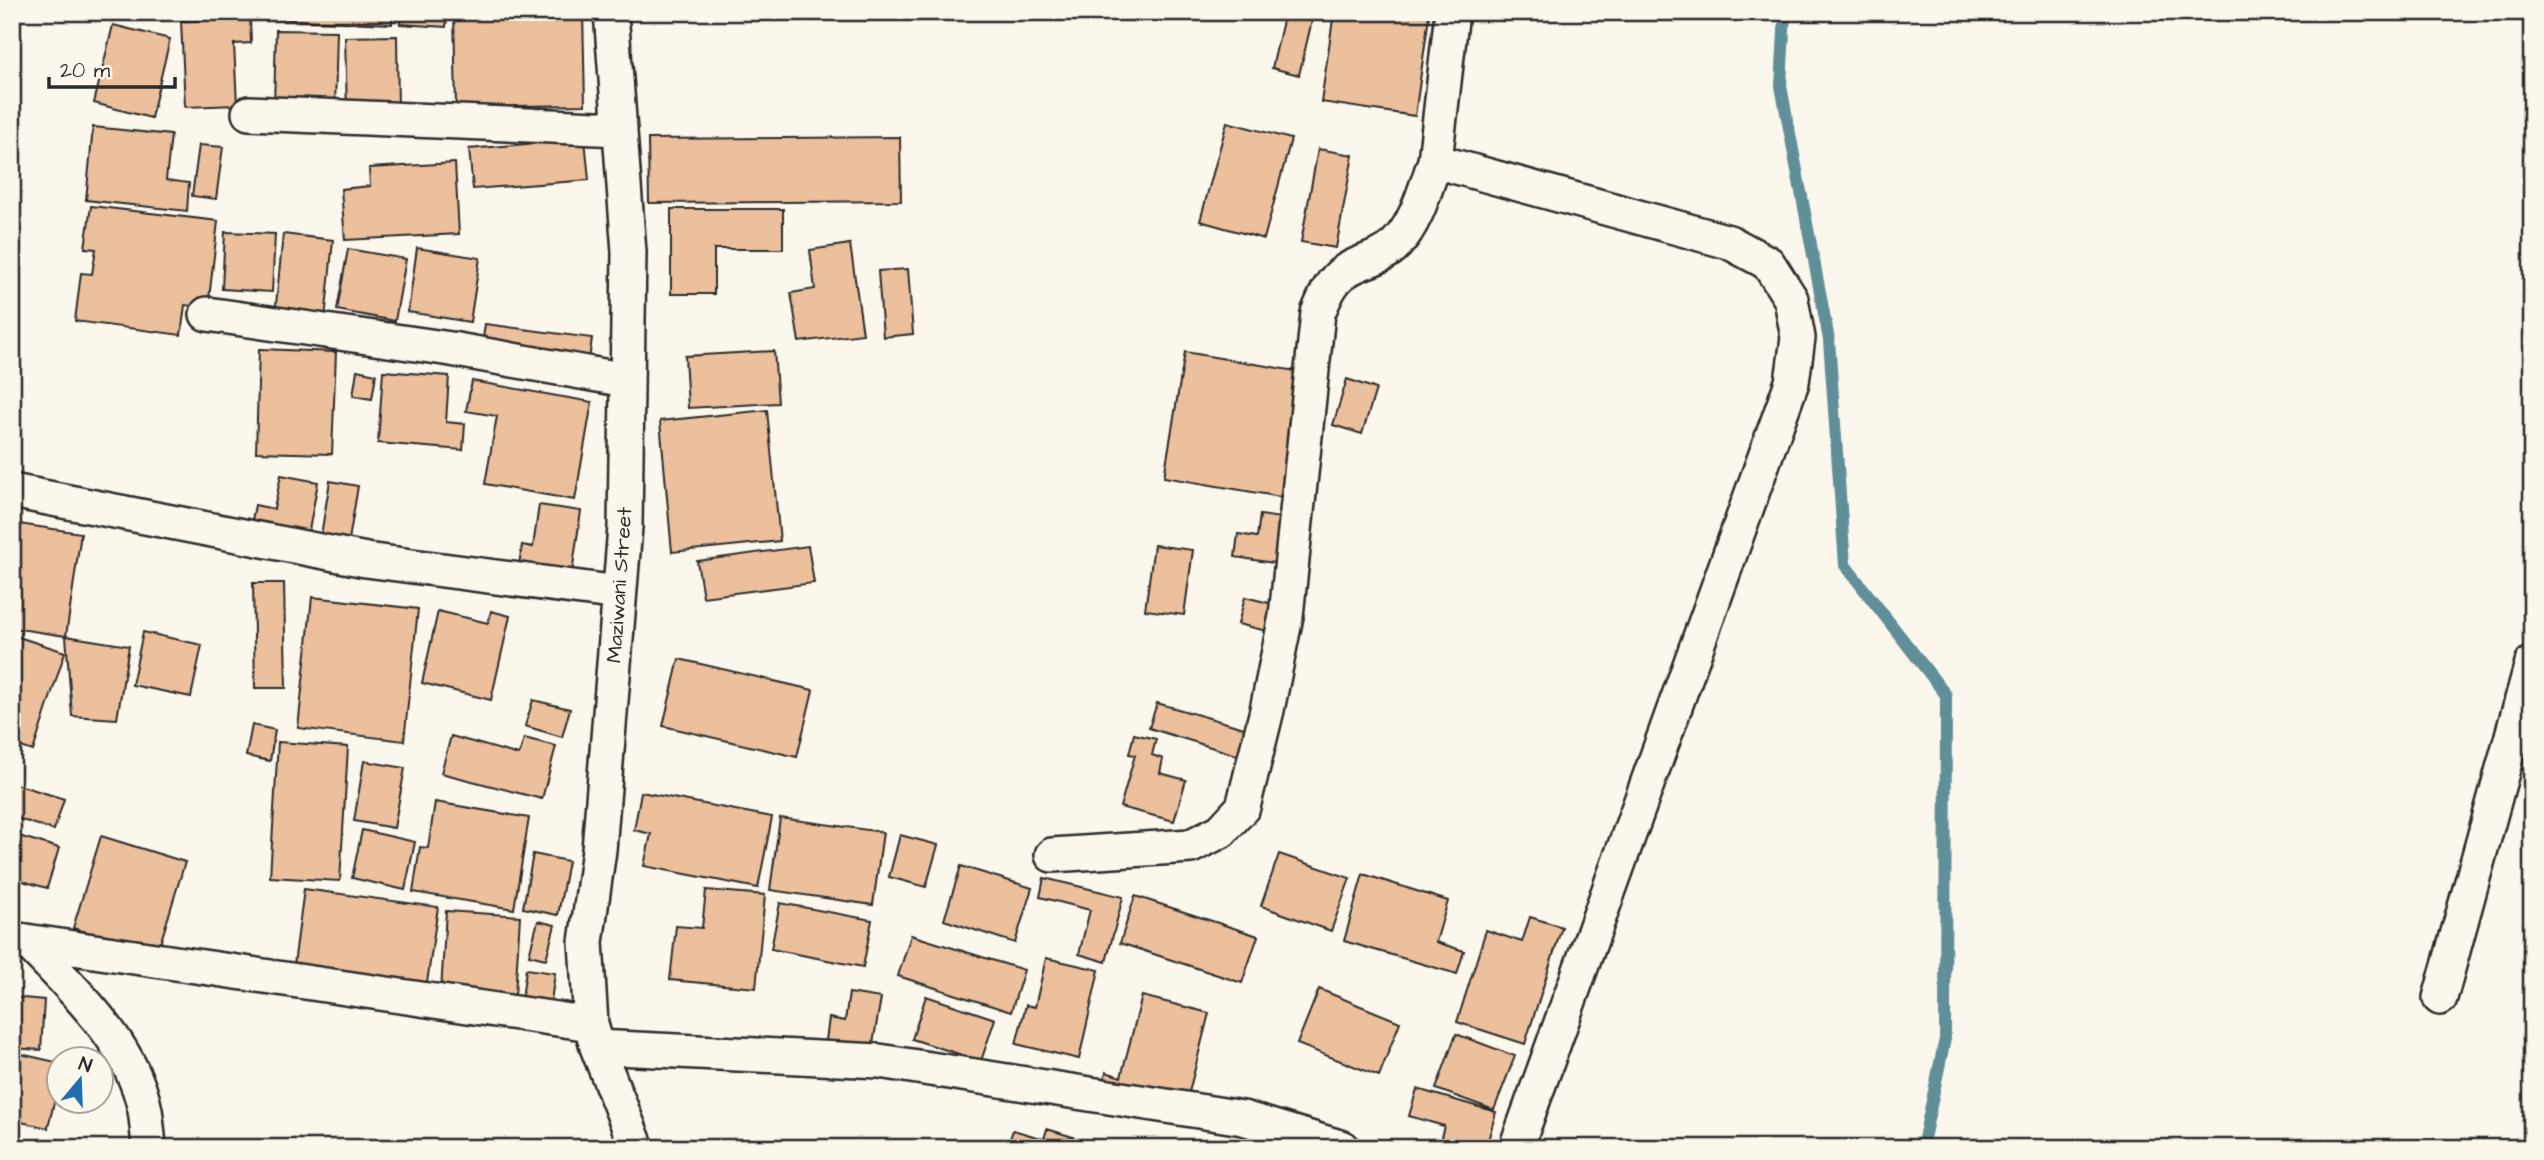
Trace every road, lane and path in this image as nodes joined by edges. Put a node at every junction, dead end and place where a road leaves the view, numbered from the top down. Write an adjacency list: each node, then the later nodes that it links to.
1 (611, 12): 4 (street, Maziwani Street)
2 (1452, 12): 5 (street)
3 (249, 113): 4 (street)
4 (620, 129): 7 (street, Maziwani Street)
5 (1435, 161): 11 (street); 18 (street)
6 (207, 314): 7 (street)
7 (626, 380): 9 (street, Maziwani Street)
8 (12, 491): 9 (street)
9 (619, 593): 14 (street, Maziwani Street)
10 (2532, 663): 13 (street)
11 (1052, 855)
12 (19, 940): 14 (street); 15 (street)
13 (2440, 998)
14 (594, 1036): 16 (street, Maziwani Street); 17 (street)
15 (149, 1148)
16 (637, 1148)
17 (1343, 1148)
18 (1516, 1148)

